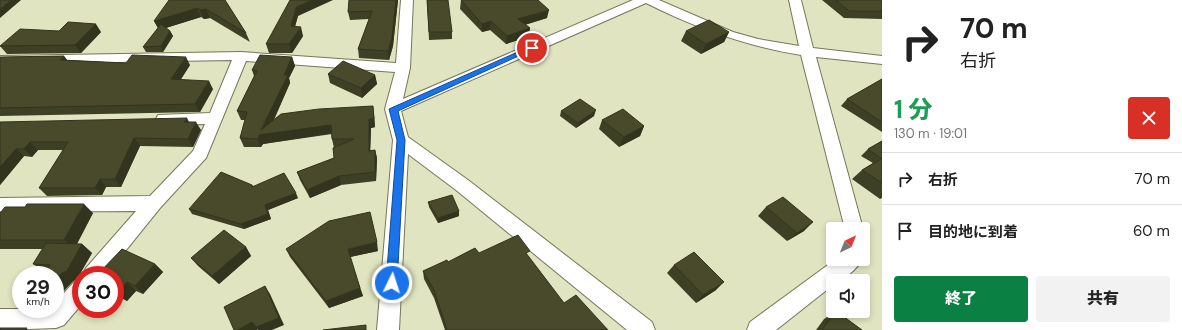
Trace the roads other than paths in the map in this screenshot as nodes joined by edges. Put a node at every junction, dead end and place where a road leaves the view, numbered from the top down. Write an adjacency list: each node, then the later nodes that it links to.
1 (407, 0): 9 (street)
2 (643, 0): 10 (street)
3 (649, 0): 5 (street)
4 (795, 0): 5 (street)
5 (806, 50): 8 (street); 16 (street)
6 (241, 56): 7 (street); 9 (street); 11 (street)
7 (0, 60)
8 (882, 60)
9 (403, 68): 10 (street)
10 (393, 109): 13 (street)
11 (215, 118): 12 (street); 14 (street)
12 (151, 120)
13 (401, 140): 21 (street); 22 (street)
14 (154, 203): 15 (street); 17 (street)
15 (0, 205)
16 (852, 222)
17 (101, 266)
18 (843, 266): 23 (street)
19 (72, 299): 20 (street)
20 (0, 320)
21 (388, 330)
22 (644, 330)
23 (758, 330)

